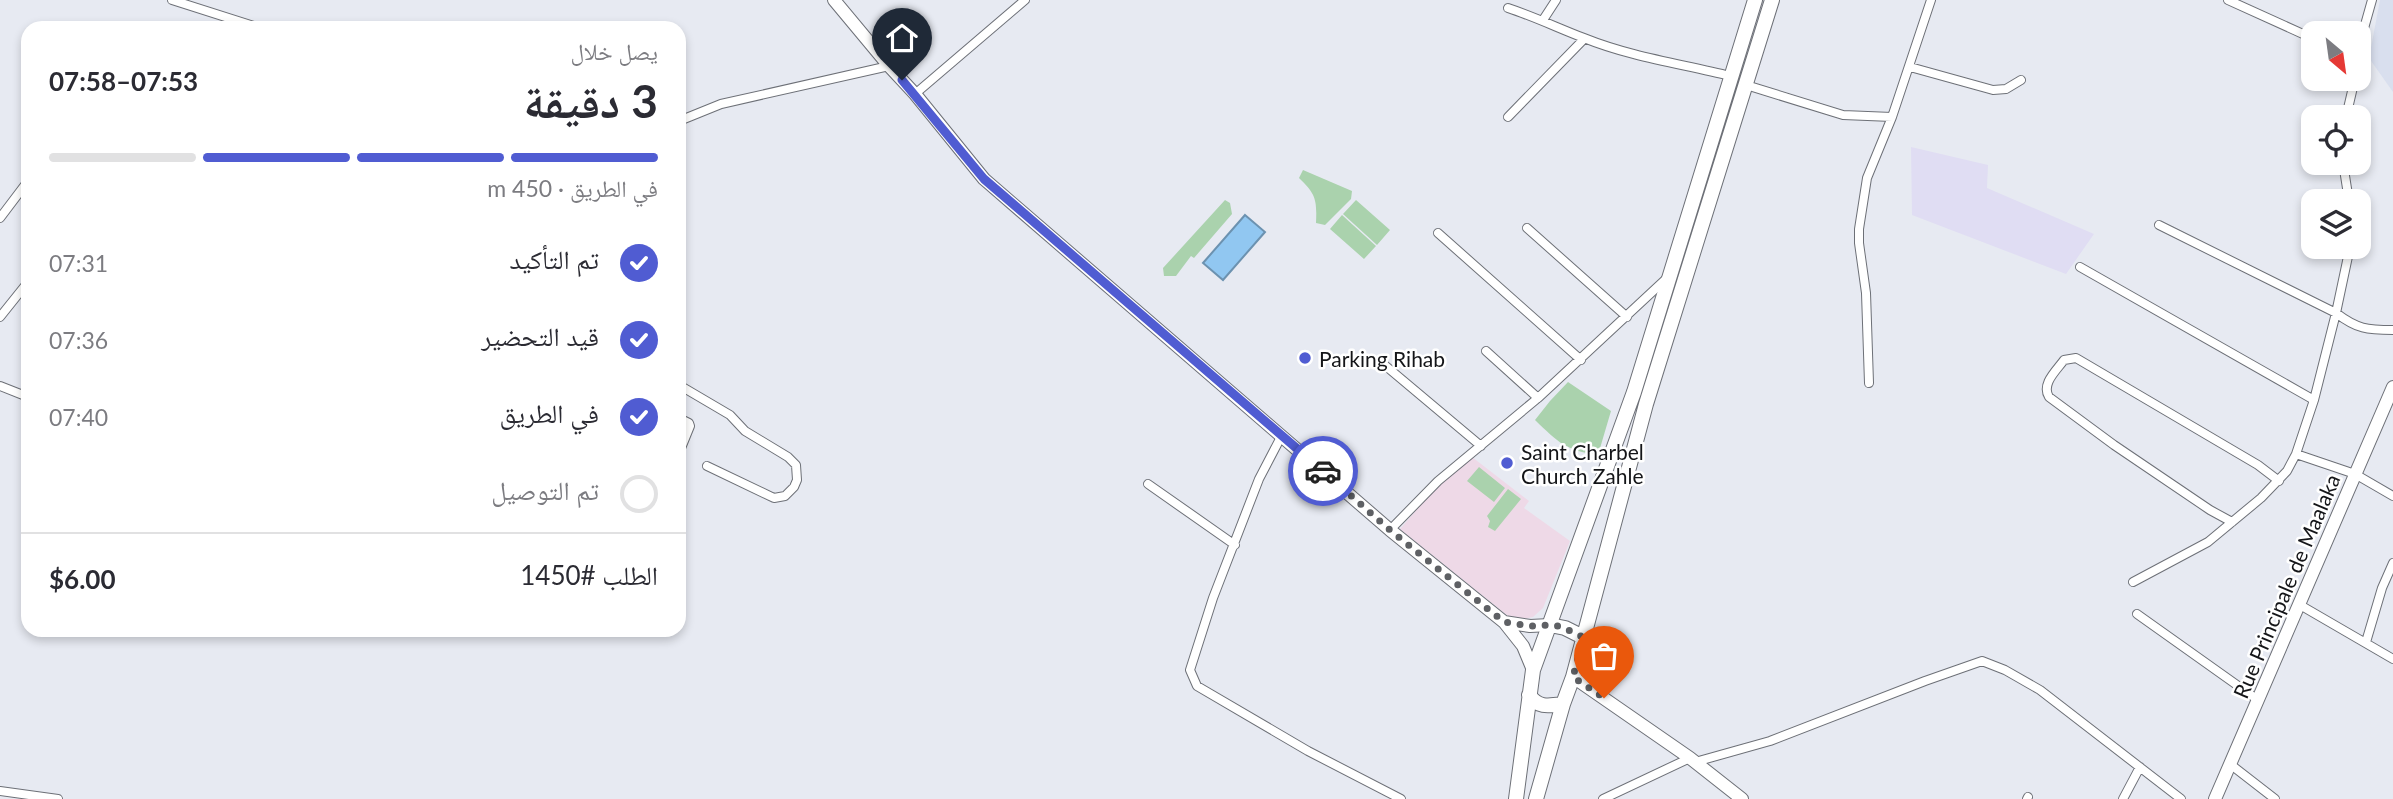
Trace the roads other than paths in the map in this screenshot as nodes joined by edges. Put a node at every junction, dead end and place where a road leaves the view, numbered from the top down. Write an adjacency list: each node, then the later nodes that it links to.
1 (172, 0): 12 (street)
2 (834, 0): 16 (street)
3 (1026, 0): 21 (street)
4 (1556, 0): 11 (street)
5 (1755, 0): 18 (highway)
6 (1772, 0): 20 (highway)
7 (1931, 0): 17 (street)
8 (2228, 0): 14 (street)
9 (2372, 0): 13 (street)
10 (1508, 8): 11 (street)
11 (1544, 20): 15 (street)
12 (228, 21)
13 (2366, 21)
14 (2301, 33)
15 (1584, 39): 18 (street); 22 (street)
16 (889, 66): 21 (street); 24 (street)
17 (1910, 67): 19 (street); 23 (street)
18 (1730, 76): 32 (highway)
19 (2021, 80)
20 (1746, 85): 23 (street); 65 (highway)
21 (915, 94): 48 (street)
22 (1508, 117)
23 (1892, 117): 41 (street)
24 (686, 118)
25 (21, 190): 26 (street)
26 (0, 218)
27 (2159, 225): 34 (street)
28 (1527, 228): 36 (street)
29 (1438, 233): 39 (street)
30 (2347, 259): 34 (street)
31 (2080, 267): 47 (street)
32 (1670, 274): 36 (street); 64 (highway)
33 (21, 291): 35 (street)
34 (2336, 313): 37 (street); 47 (street)
35 (0, 317)
36 (1627, 317): 39 (street)
37 (2393, 330)
38 (1486, 351): 46 (street)
39 (1581, 360): 46 (street)
40 (1381, 362): 49 (street)
41 (1869, 383)
42 (0, 386): 45 (street)
43 (2393, 387): 52 (street, Rue Principale de Maalaka)
44 (686, 389): 51 (street)
45 (21, 394)
46 (1538, 398): 49 (street)
47 (2314, 400): 50 (street)
48 (1282, 435): 57 (street); 58 (street)
49 (1481, 446): 57 (street)
50 (2296, 454): 52 (street); 53 (street)
51 (707, 466)
52 (2355, 474): 55 (street); 61 (street, Rue Principale de Maalaka)
53 (2279, 481): 56 (street); 56 (street)
54 (1148, 484): 58 (street)
55 (2393, 496)
56 (2232, 522): 60 (street)
57 (1390, 530): 63 (street)
58 (1235, 545): 78 (street)
59 (2393, 563): 66 (street)
60 (2133, 582)
61 (2300, 605): 66 (street); 71 (street, Rue Principale de Maalaka)
62 (2137, 614): 71 (street)
63 (1504, 622): 64 (street); 68 (street)
64 (1550, 625): 65 (highway); 68 (highway)
65 (1583, 637): 69 (highway)
66 (2366, 642): 67 (street)
67 (2393, 659)
68 (1533, 670): 70 (highway)
69 (1573, 677): 72 (highway); 73 (street)
70 (1529, 695): 72 (highway); 79 (highway)
71 (2258, 701): 74 (street, Rue Principale de Maalaka)
72 (1563, 704): 80 (highway)
73 (1693, 760): 75 (street); 81 (street); 82 (street)
74 (2230, 764): 85 (street, Rue Principale de Maalaka); 86 (street)
75 (2140, 767): 83 (street); 84 (street)
76 (0, 791): 77 (street)
77 (58, 799)
78 (1401, 799)
79 (1516, 799)
80 (1536, 799)
81 (1603, 799)
82 (1742, 799)
83 (2123, 799)
84 (2181, 799)
85 (2215, 799)
86 (2274, 799)

